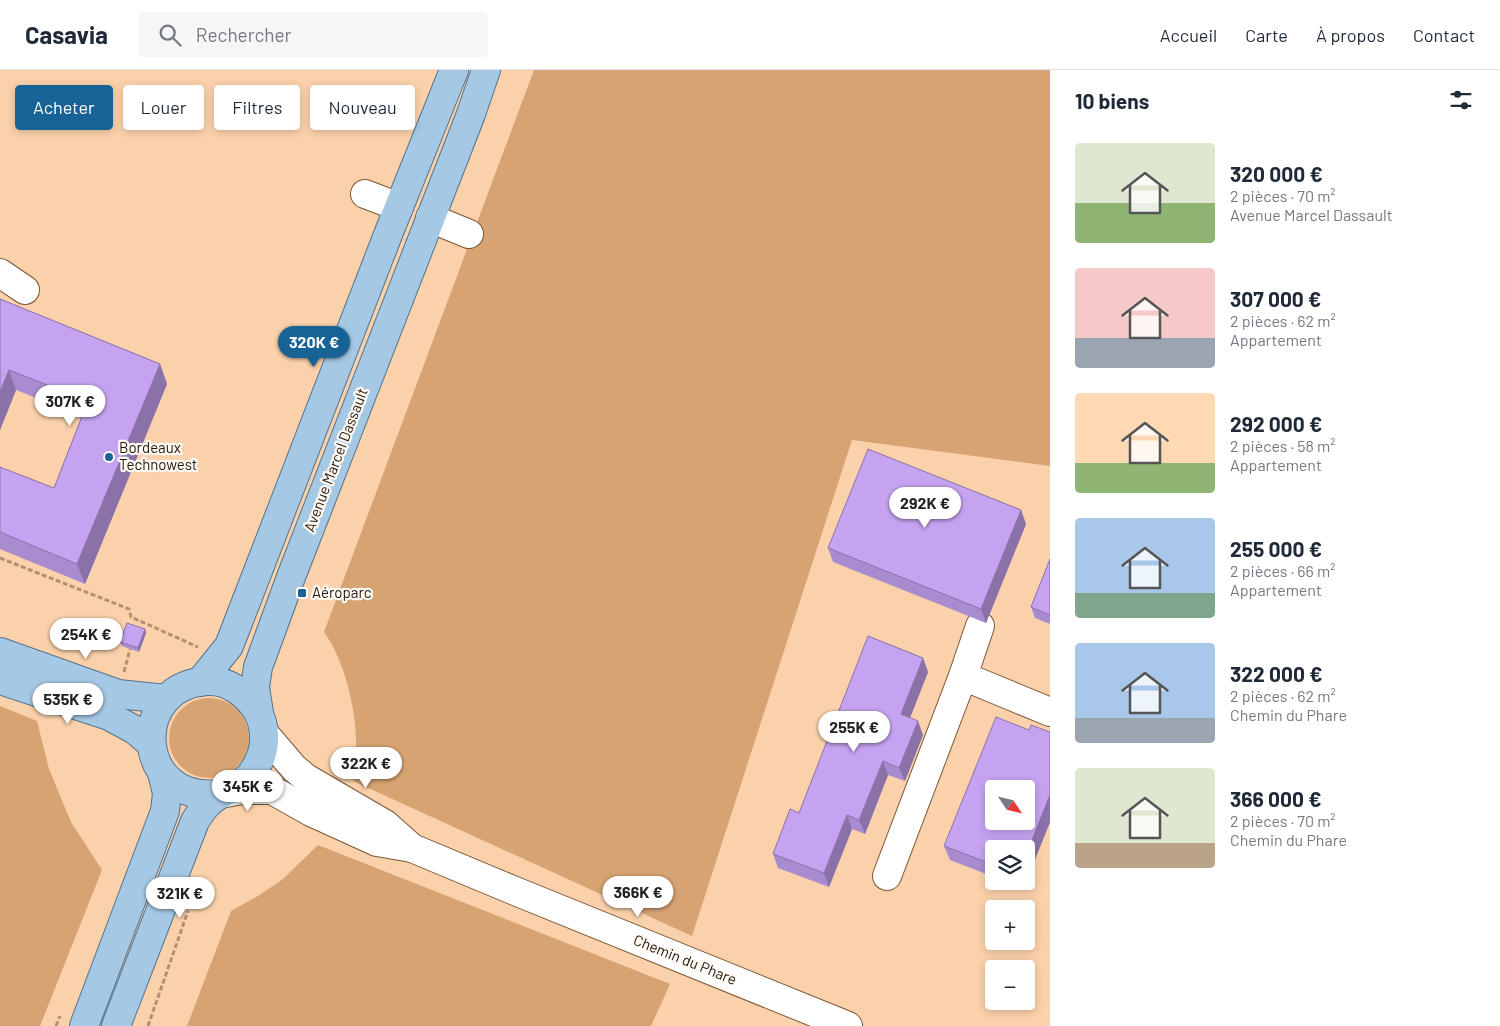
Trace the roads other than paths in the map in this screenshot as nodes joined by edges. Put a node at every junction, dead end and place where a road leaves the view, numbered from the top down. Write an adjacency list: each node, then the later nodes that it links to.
1 (454, 70): 4 (main road)
2 (486, 70): 5 (main road, Avenue Marcel Dassault)
3 (365, 194): 4 (street)
4 (399, 207): 13 (main road)
5 (430, 218): 6 (street); 16 (main road, Avenue Marcel Dassault)
6 (469, 234)
7 (0, 273): 8 (street)
8 (25, 290)
9 (980, 626): 11 (street)
10 (0, 652): 14 (main road)
11 (963, 676): 15 (street); 21 (street)
12 (0, 680): 17 (main road)
13 (200, 682): 14 (main road); 16 (main road)
14 (166, 699): 17 (main road)
15 (1050, 712)
16 (261, 723): 19 (main road); 20 (street, Chemin du Phare)
17 (152, 744): 18 (main road)
18 (162, 773): 19 (main road); 22 (main road)
19 (220, 794): 20 (street, Chemin du Phare); 23 (main road)
20 (412, 848): 24 (street, Chemin du Phare)
21 (887, 876)
22 (84, 1026)
23 (116, 1026)
24 (848, 1026)

